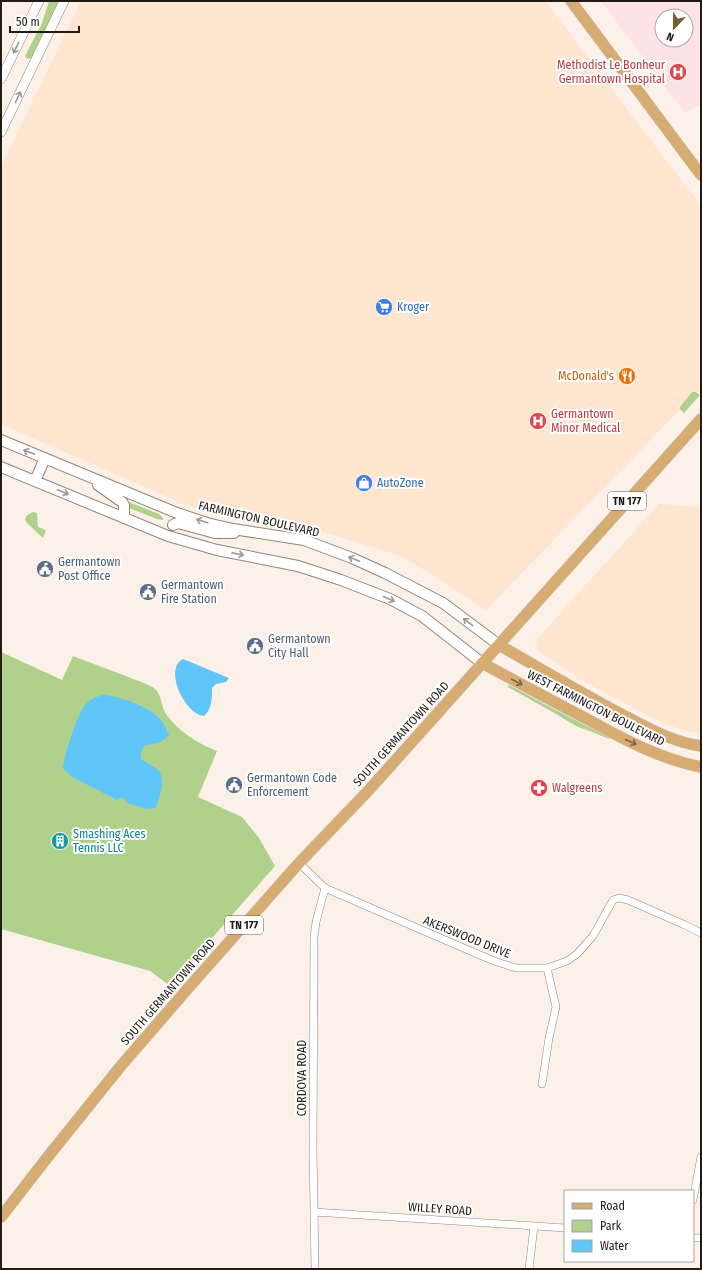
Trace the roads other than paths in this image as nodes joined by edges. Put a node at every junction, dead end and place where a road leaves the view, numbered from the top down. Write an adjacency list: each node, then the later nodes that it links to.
1 (39, 1): 4 (street, one-way to 4)
2 (64, 1): 5 (street, one-way to 2)
3 (571, 1): 6 (main road)
4 (1, 79)
5 (1, 132)
6 (701, 175)
7 (701, 419): 18 (main road, SOUTH GERMANTOWN ROAD / TN 177)
8 (1, 440): 9 (main road, FARMINGTON BOULEVARD, one-way to 8)
9 (45, 458): 11 (main road, FARMINGTON BOULEVARD); 12 (main road)
10 (1, 467): 12 (main road)
11 (77, 472): 13 (main road, FARMINGTON BOULEVARD); 14 (main road)
12 (35, 481): 14 (main road, one-way to 14)
13 (177, 513): 15 (main road); 16 (main road, FARMINGTON BOULEVARD, one-way to 13)
14 (124, 518): 17 (main road)
15 (173, 525): 16 (main road); 17 (main road)
16 (256, 533): 18 (main road, FARMINGTON BOULEVARD, one-way to 16)
17 (168, 536): 19 (main road, one-way to 19)
18 (499, 645): 19 (main road, SOUTH GERMANTOWN ROAD / TN 177); 20 (main road, WEST FARMINGTON BOULEVARD)
19 (482, 663): 21 (main road, WEST FARMINGTON BOULEVARD, one-way to 21); 22 (main road, SOUTH GERMANTOWN ROAD / TN 177)
20 (701, 746)
21 (701, 767)
22 (299, 863): 23 (street, AKERSWOOD DRIVE); 30 (main road, SOUTH GERMANTOWN ROAD / TN 177)
23 (325, 888): 25 (street, AKERSWOOD DRIVE); 29 (street, CORDOVA ROAD)
24 (701, 933): 25 (street, AKERSWOOD DRIVE)
25 (547, 968): 26 (street)
26 (542, 1084)
27 (701, 1157): 28 (street)
28 (694, 1195)
29 (314, 1212): 31 (street, WILLEY ROAD); 33 (street, CORDOVA ROAD)
30 (1, 1216)
31 (534, 1226): 32 (street, WILLEY ROAD); 34 (street)
32 (564, 1228)
33 (315, 1269)
34 (529, 1269)

